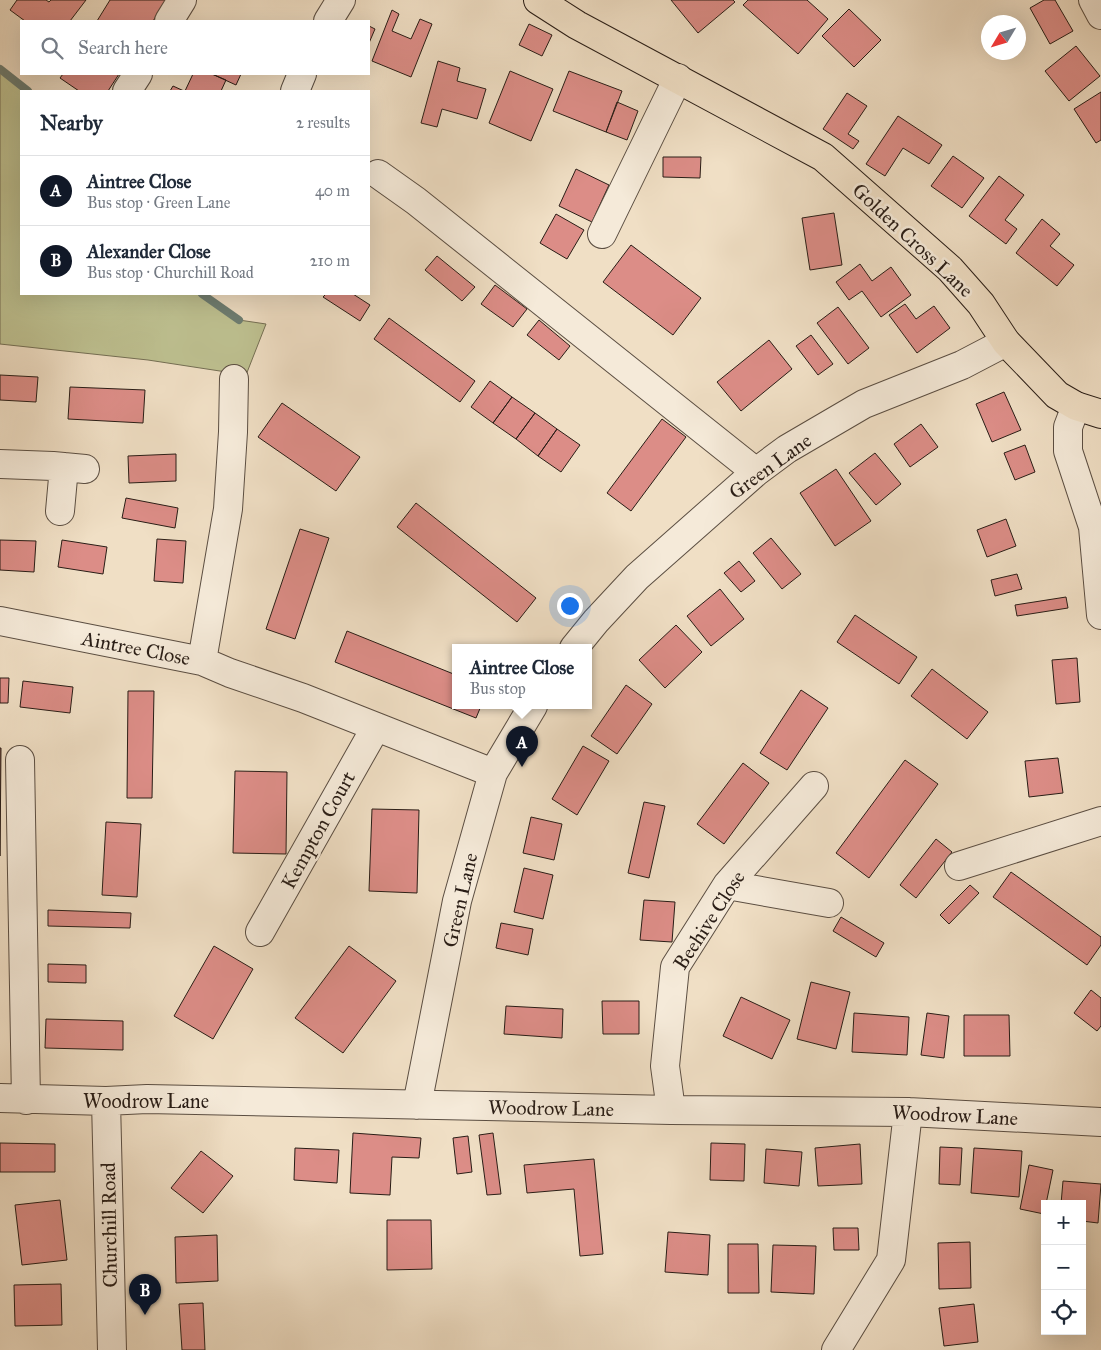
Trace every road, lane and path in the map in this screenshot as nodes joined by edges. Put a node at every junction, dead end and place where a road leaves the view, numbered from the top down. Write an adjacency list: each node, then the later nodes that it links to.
1 (182, 0): 6 (street)
2 (341, 0): 7 (street)
3 (538, 0): 10 (main road, Golden Cross Lane)
4 (1093, 0): 5 (street)
5 (1101, 15)
6 (171, 20)
7 (329, 20)
8 (137, 75): 11 (street)
9 (302, 75): 12 (street)
10 (678, 78): 14 (street); 15 (main road, Golden Cross Lane)
11 (128, 90)
12 (295, 90)
13 (378, 174): 19 (street)
14 (602, 234)
15 (1006, 342): 17 (main road, Golden Cross Lane); 19 (street, Green Lane)
16 (234, 379): 24 (street)
17 (1088, 410): 21 (street, Golden Cross Lane)
18 (0, 464): 20 (street)
19 (756, 472): 23 (street, Green Lane)
20 (60, 511)
21 (1101, 615)
22 (0, 621): 24 (street, Aintree Close)
23 (577, 644)
24 (202, 661): 26 (street, Aintree Close)
25 (531, 709): 28 (street, Green Lane)
26 (376, 727): 28 (street, Aintree Close); 34 (street, Kempton Court)
27 (20, 760): 35 (street)
28 (493, 773): 37 (street, Green Lane)
29 (814, 786): 32 (street, Beehive Close)
30 (1101, 821): 31 (street)
31 (960, 866)
32 (727, 885): 33 (street); 38 (street, Beehive Close)
33 (829, 903)
34 (260, 932)
35 (13, 1099): 36 (street, Woodrow Lane)
36 (106, 1101): 37 (street, Woodrow Lane); 41 (street, Churchill Road)
37 (417, 1105): 38 (street, Woodrow Lane)
38 (671, 1110): 39 (street, Woodrow Lane)
39 (908, 1112): 40 (street, Woodrow Lane); 42 (street)
40 (1101, 1122)
41 (112, 1350)
42 (836, 1350)

